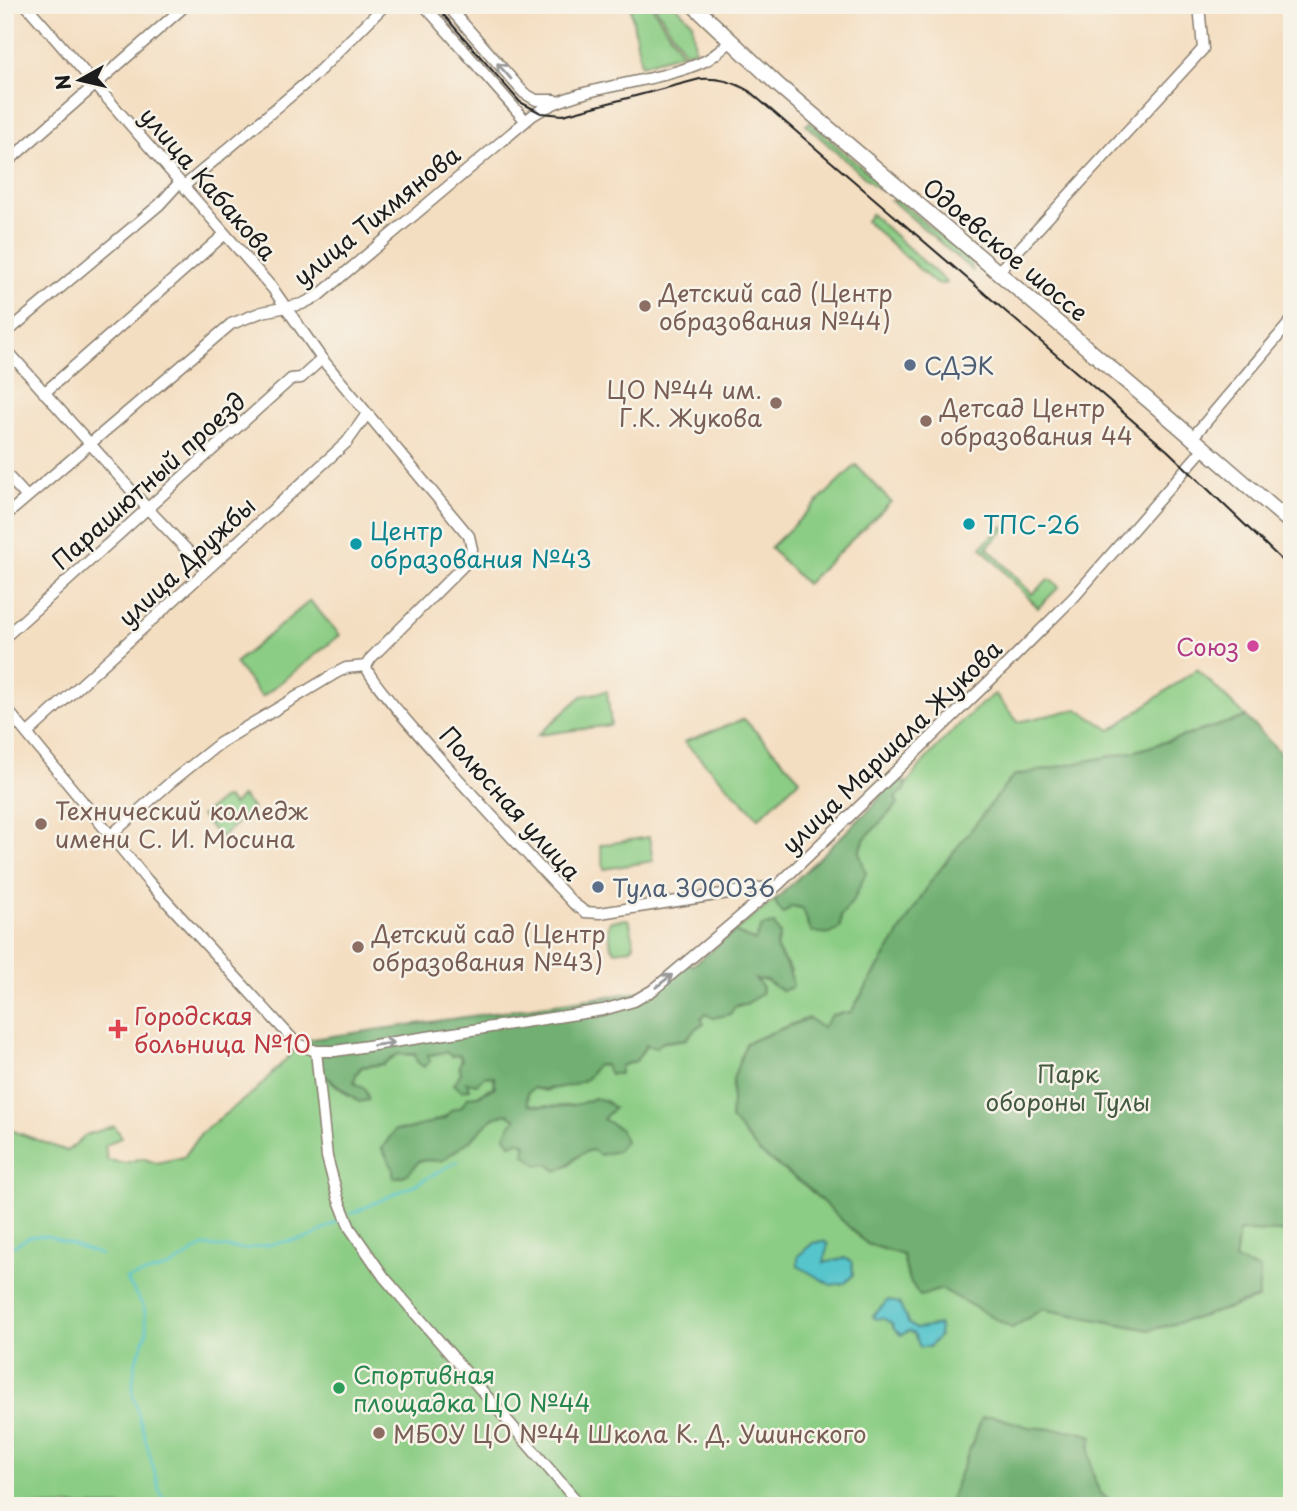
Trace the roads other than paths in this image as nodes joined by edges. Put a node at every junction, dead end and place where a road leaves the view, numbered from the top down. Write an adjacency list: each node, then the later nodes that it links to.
1 (26, 5): 9 (street, улица Кабакова)
2 (186, 5): 9 (street)
3 (385, 5): 13 (street)
4 (424, 5): 11 (street)
5 (447, 5): 10 (street, one-way to 5)
6 (693, 5): 8 (main road, Одоевское шоссе)
7 (1199, 5): 15 (street)
8 (731, 41): 10 (street, улица Тихмянова); 15 (main road, Одоевское шоссе)
9 (96, 84): 12 (street); 13 (street, улица Кабакова)
10 (560, 100): 11 (street, улица Тихмянова)
11 (525, 120): 16 (street, улица Тихмянова)
12 (5, 164)
13 (182, 184): 14 (street, улица Кабакова); 18 (street)
14 (225, 234): 16 (street, улица Кабакова); 21 (street)
15 (998, 272): 23 (main road, Одоевское шоссе)
16 (285, 305): 20 (street, улица Кабакова); 24 (street, улица Тихмянова)
17 (1292, 320): 23 (street)
18 (5, 334)
19 (5, 348): 21 (street)
20 (322, 359): 22 (street, улица Кабакова); 28 (street, Парашютный проезд)
21 (44, 393): 24 (street)
22 (367, 414): 31 (street, улица Дружбы); 33 (street, улица Кабакова)
23 (1193, 437): 25 (main road, Одоевское шоссе)
24 (90, 445): 27 (street, улица Тихмянова); 28 (street)
25 (1204, 448): 30 (main road, Одоевское шоссе); 37 (street, улица Маршала Жукова)
26 (5, 472): 27 (street)
27 (27, 497): 29 (street, улица Тихмянова)
28 (148, 509): 31 (street); 32 (street, Парашютный проезд)
29 (5, 516)
30 (1292, 524)
31 (206, 570): 35 (street, улица Дружбы)
32 (5, 637)
33 (366, 666): 36 (street); 37 (street, Полюсная улица)
34 (5, 708): 35 (street)
35 (28, 733): 36 (street)
36 (111, 835): 38 (street)
37 (778, 884): 38 (street, улица Маршала Жукова, one-way to 37)
38 (316, 1051): 39 (street)
39 (581, 1506)

